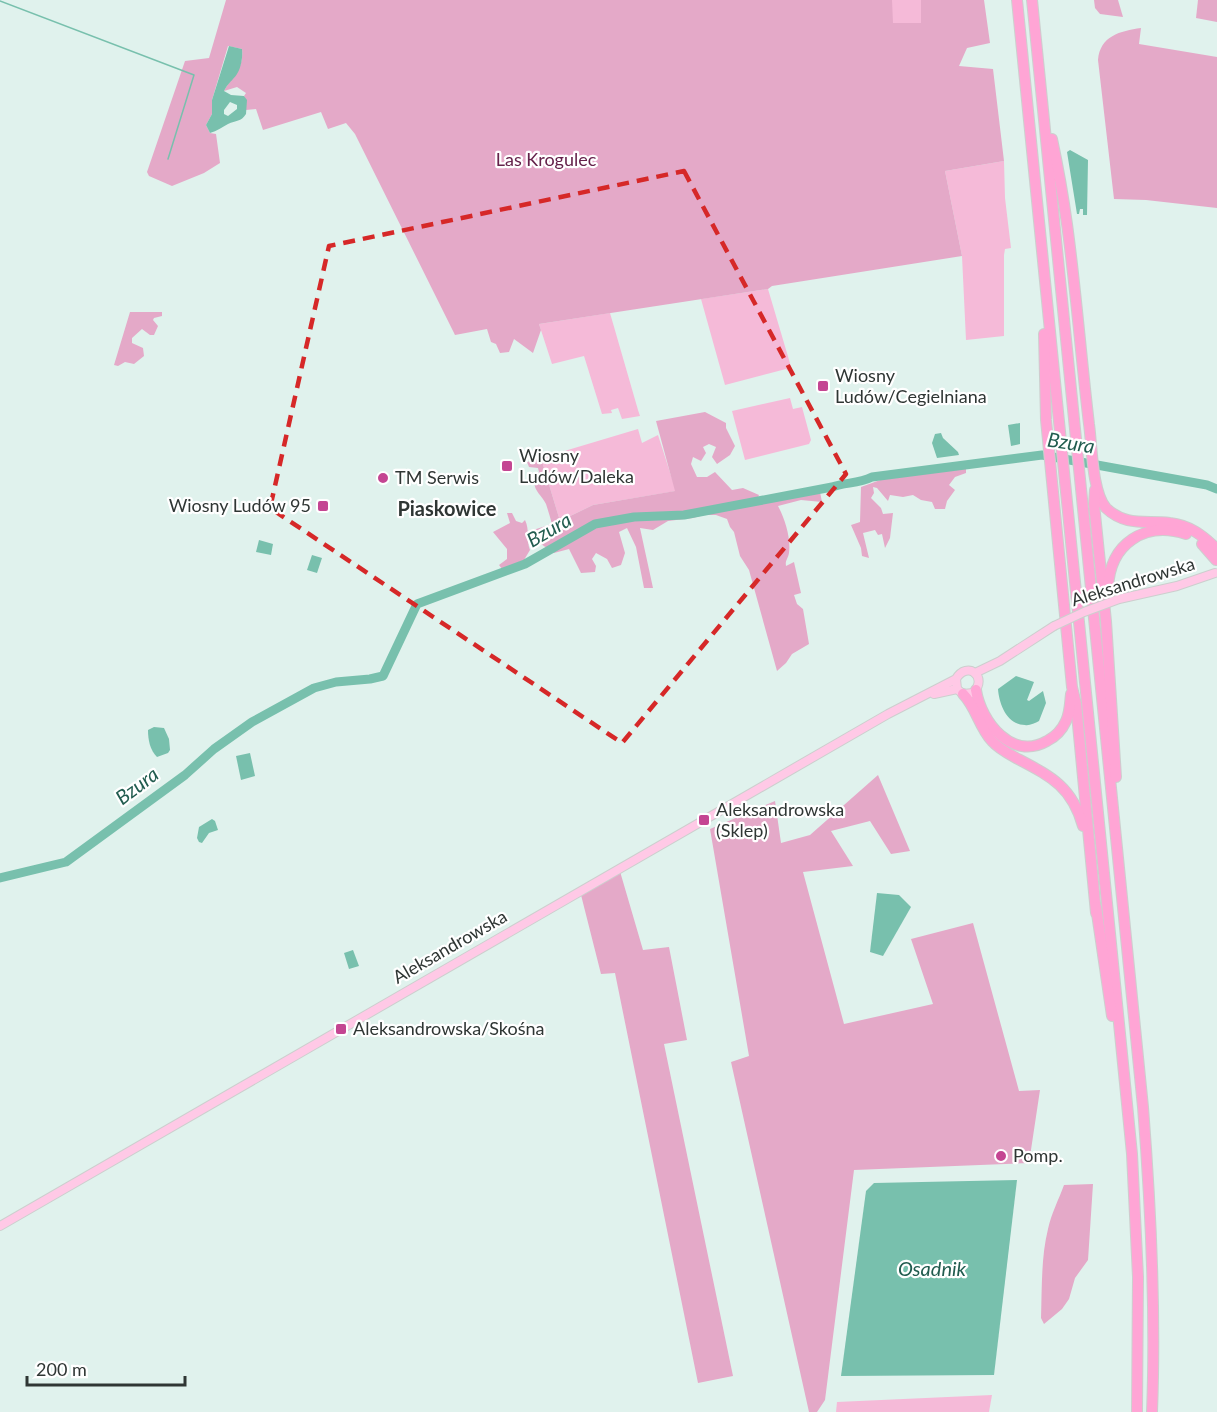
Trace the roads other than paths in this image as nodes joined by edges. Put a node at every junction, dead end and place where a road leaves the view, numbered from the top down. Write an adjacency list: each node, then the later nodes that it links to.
1 (1017, 0): 4 (highway)
2 (1032, 0): 3 (highway)
3 (1040, 80): 5 (highway); 14 (highway)
4 (1048, 353): 11 (highway); 16 (highway)
5 (1095, 475): 6 (highway); 8 (highway)
6 (1217, 556): 7 (main road, Aleksandrowska); 8 (highway)
7 (1216, 574): 10 (main road, Aleksandrowska, bridge)
8 (1106, 621): 14 (highway)
9 (956, 679): 10 (main road, Aleksandrowska); 12 (main road); 13 (main road, Aleksandrowska)
10 (977, 681): 11 (highway); 12 (main road, Aleksandrowska)
11 (1072, 687): 15 (highway)
12 (960, 691): 13 (main road, Aleksandrowska); 15 (highway)
13 (918, 699): 17 (main road, Aleksandrowska)
14 (1118, 855): 19 (highway)
15 (1096, 913): 16 (highway)
16 (1127, 1103): 18 (highway)
17 (0, 1226)
18 (1137, 1412)
19 (1152, 1412)

